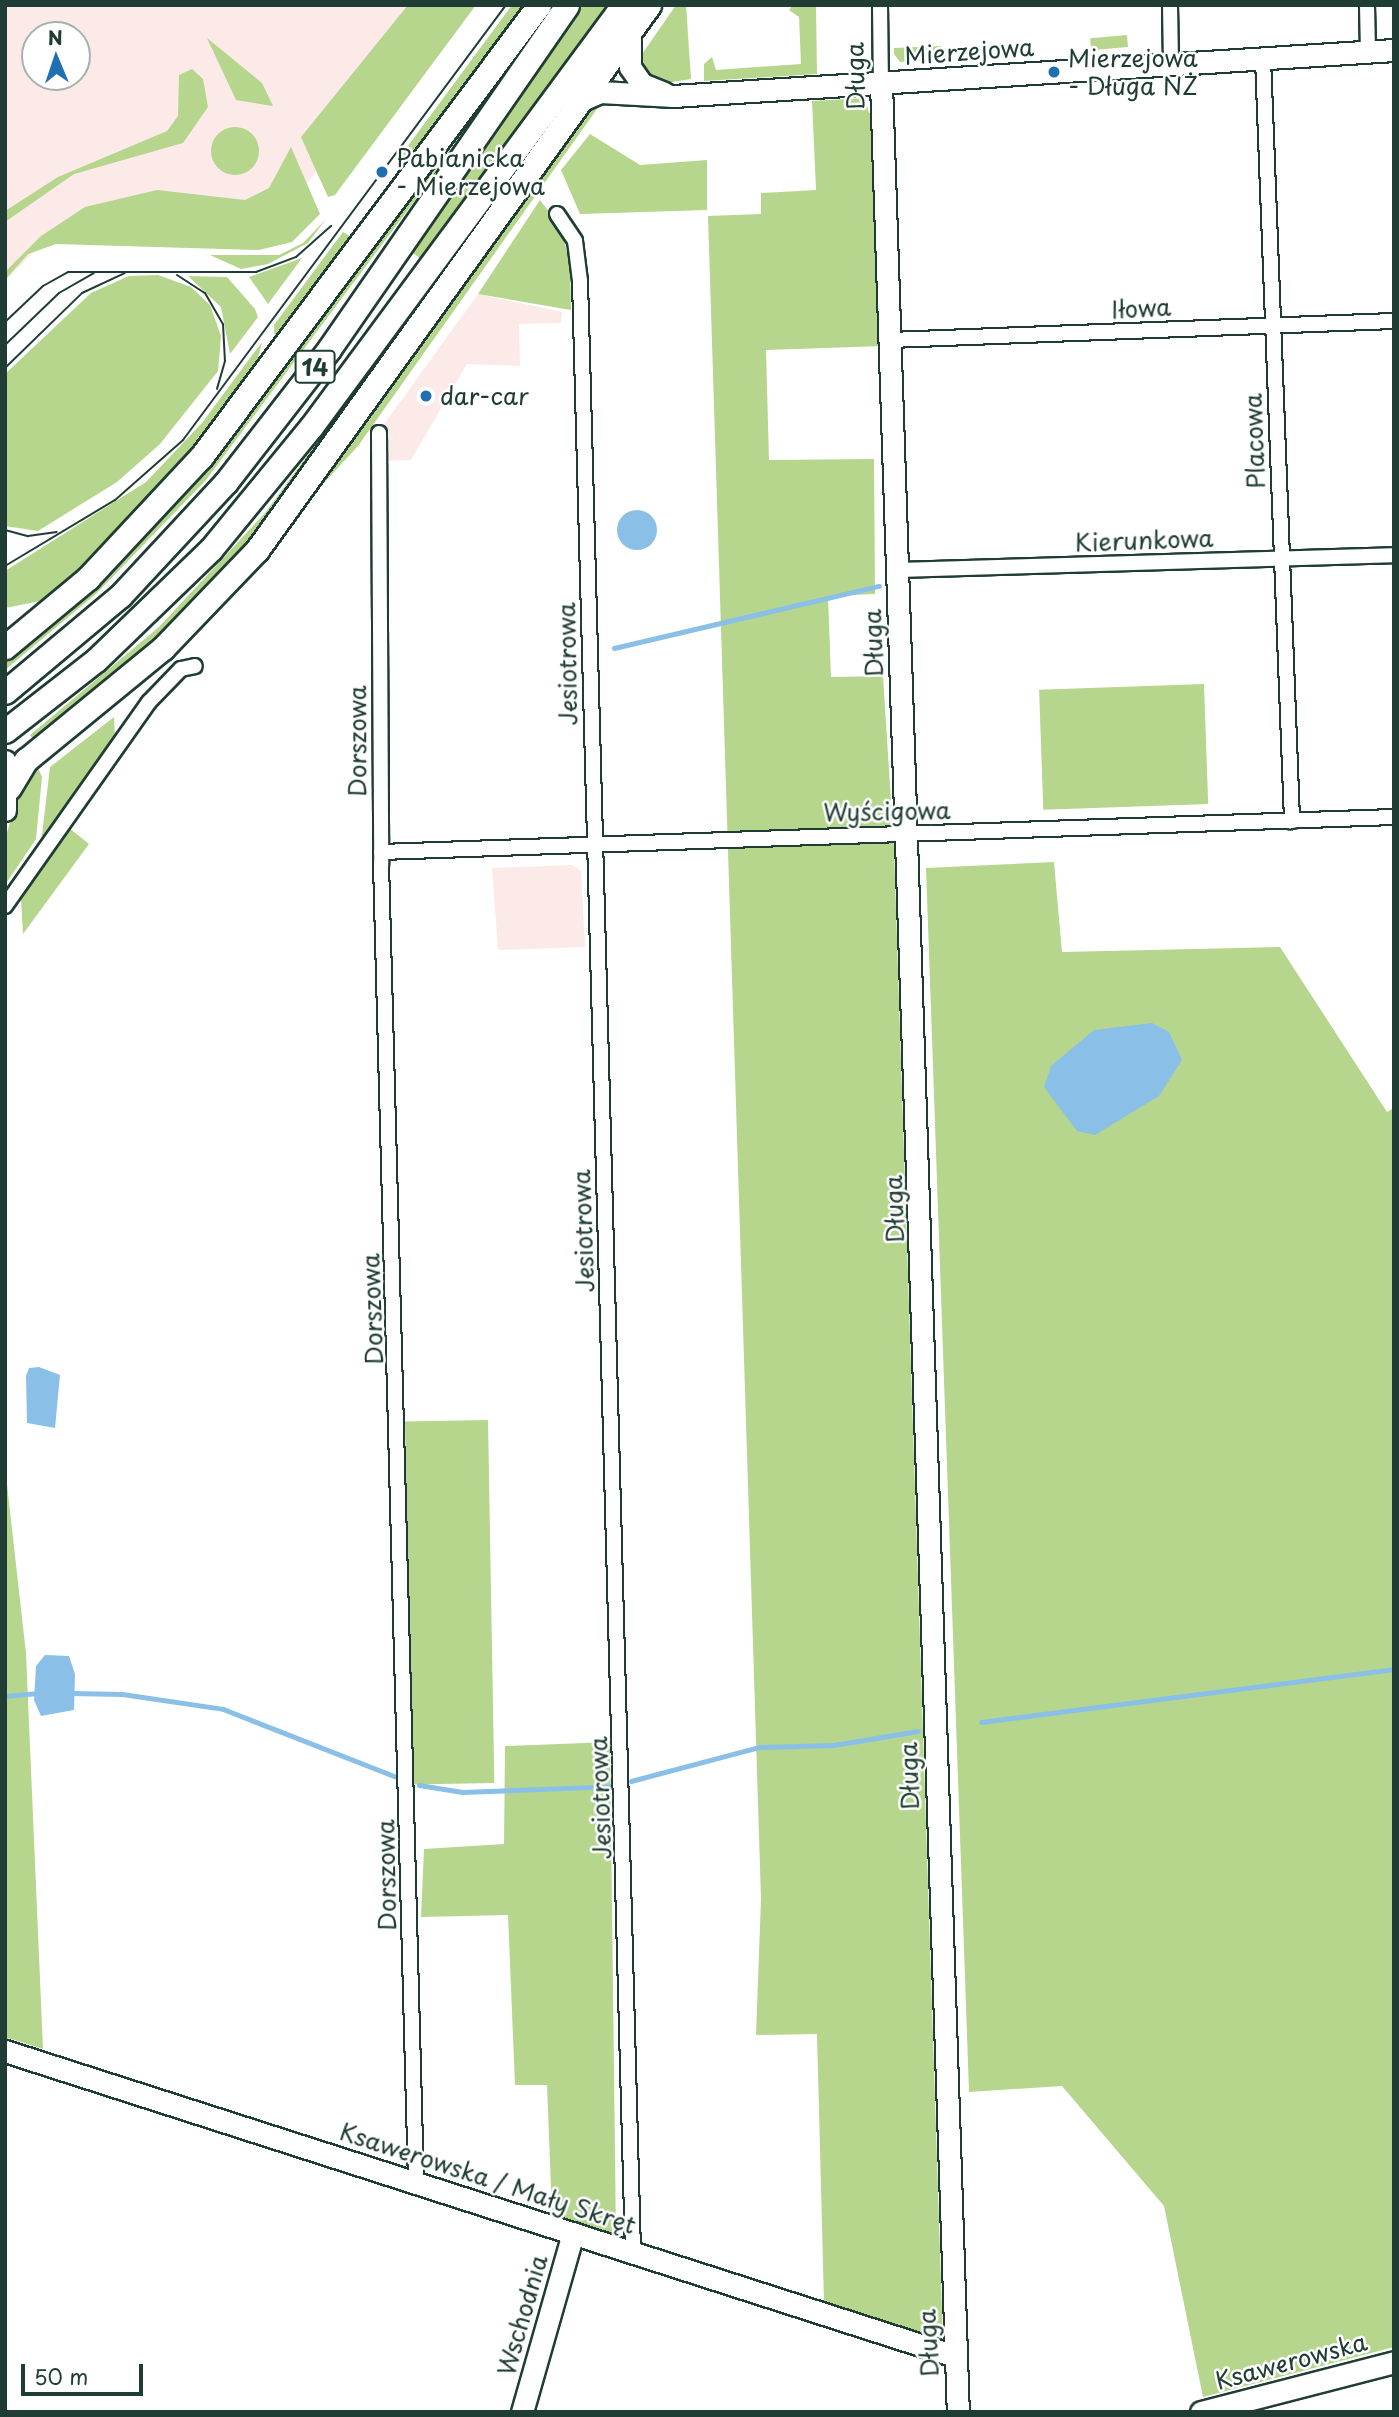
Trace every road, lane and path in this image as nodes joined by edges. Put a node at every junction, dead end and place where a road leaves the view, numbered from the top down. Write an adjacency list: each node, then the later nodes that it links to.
1 (539, 5): 24 (main road)
2 (567, 5): 26 (main road, 14)
3 (623, 5): 27 (main road, 14)
4 (649, 5): 8 (main road)
5 (880, 5): 13 (street, Długa)
6 (1170, 5): 12 (street)
7 (1367, 5): 10 (street)
8 (630, 32): 14 (street); 15 (main road)
9 (1394, 50): 10 (street, Mierzejowa)
10 (1368, 51): 11 (street, Mierzejowa)
11 (1263, 58): 12 (street, Mierzejowa); 18 (street, Placowa)
12 (1171, 64): 13 (street, Mierzejowa)
13 (881, 83): 14 (street, Mierzejowa); 19 (street, Długa)
14 (673, 96): 15 (street, Mierzejowa)
15 (582, 100): 29 (main road)
16 (557, 214): 33 (street, Jesiotrowa)
17 (1394, 321): 18 (street, Iłowa)
18 (1273, 325): 19 (street, Iłowa); 22 (street, Placowa)
19 (890, 340): 23 (street, Długa)
20 (379, 433): 34 (street, Dorszowa)
21 (1394, 555): 22 (street, Kierunkowa)
22 (1281, 558): 23 (street, Kierunkowa); 31 (street, Placowa)
23 (897, 570): 32 (street, Długa)
24 (5, 647)
25 (195, 666): 35 (street)
26 (5, 692)
27 (5, 731)
28 (5, 761): 29 (street)
29 (7, 799)
30 (1394, 817): 31 (street, Wyścigowa)
31 (1293, 821): 32 (street, Wyścigowa)
32 (908, 831): 33 (street, Wyścigowa); 40 (street, Długa)
33 (594, 843): 34 (street, Wyścigowa); 39 (street, Jesiotrowa)
34 (380, 852): 37 (street, Dorszowa)
35 (5, 906)
36 (5, 2051): 37 (street, Ksawerowska / Mały Skręt)
37 (416, 2183): 38 (street, Ksawerowska / Mały Skręt)
38 (573, 2233): 39 (street, Ksawerowska / Mały Skręt); 42 (street, Wschodnia)
39 (633, 2253): 40 (street, Ksawerowska / Mały Skręt)
40 (955, 2356): 43 (street, Długa)
41 (1394, 2362): 44 (street, Ksawerowska)
42 (522, 2412)
43 (958, 2412)
44 (1201, 2412)

